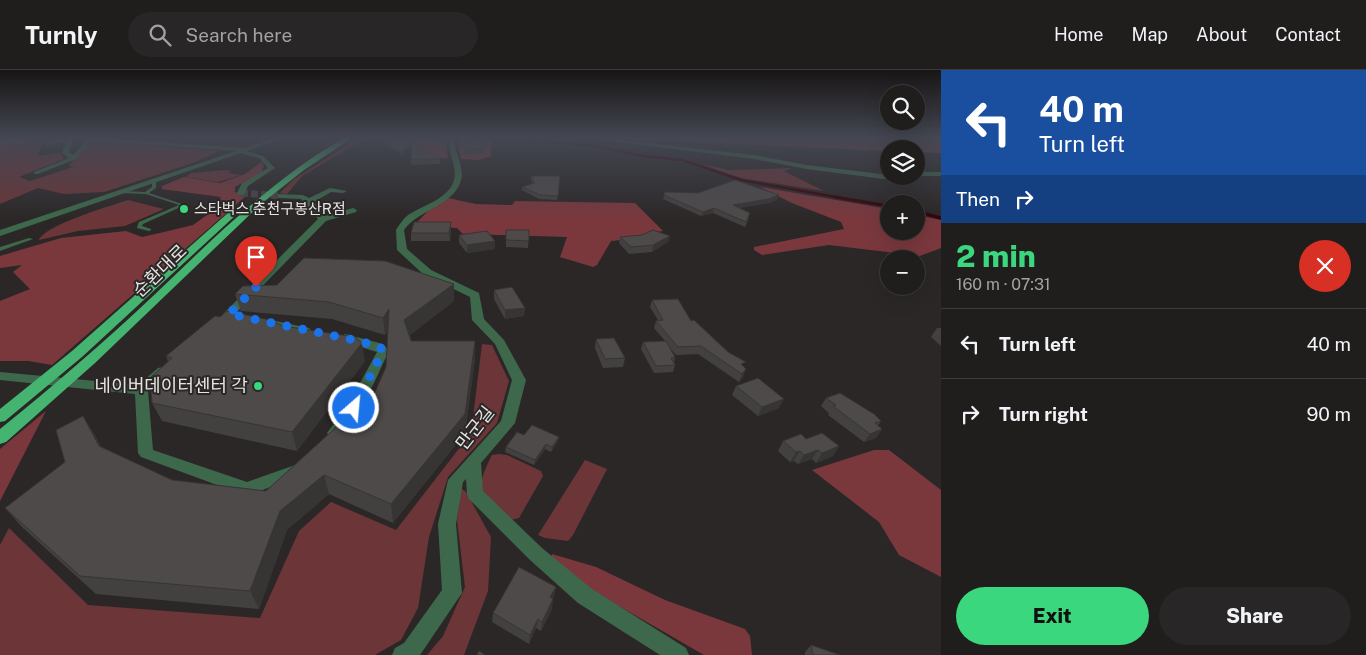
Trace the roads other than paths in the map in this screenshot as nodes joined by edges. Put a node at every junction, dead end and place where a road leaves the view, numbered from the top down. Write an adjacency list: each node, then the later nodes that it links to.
1 (56, 165): 8 (street)
2 (200, 165): 12 (street)
3 (269, 165): 16 (street)
4 (293, 165): 28 (highway, 순환대로)
5 (303, 165): 29 (highway, 순환대로)
6 (457, 165): 32 (street, 만군길)
7 (798, 165): 11 (street)
8 (36, 173)
9 (925, 174): 10 (street)
10 (941, 174)
11 (880, 176)
12 (154, 181): 14 (street); 15 (lane)
13 (343, 191): 18 (street)
14 (121, 192): 15 (lane); 22 (street)
15 (146, 193): 21 (lane)
16 (240, 193)
17 (281, 196): 18 (street)
18 (309, 201): 20 (street)
19 (353, 210): 20 (street)
20 (323, 220): 30 (street)
21 (149, 230)
22 (0, 233)
23 (32, 239): 24 (lane)
24 (0, 250)
25 (171, 365): 27 (street)
26 (3, 376): 27 (street)
27 (141, 390): 31 (street)
28 (0, 418)
29 (0, 438)
30 (323, 446)
31 (310, 461)
32 (473, 461): 33 (street, 만군길); 34 (street)
33 (402, 655)
34 (679, 655)

